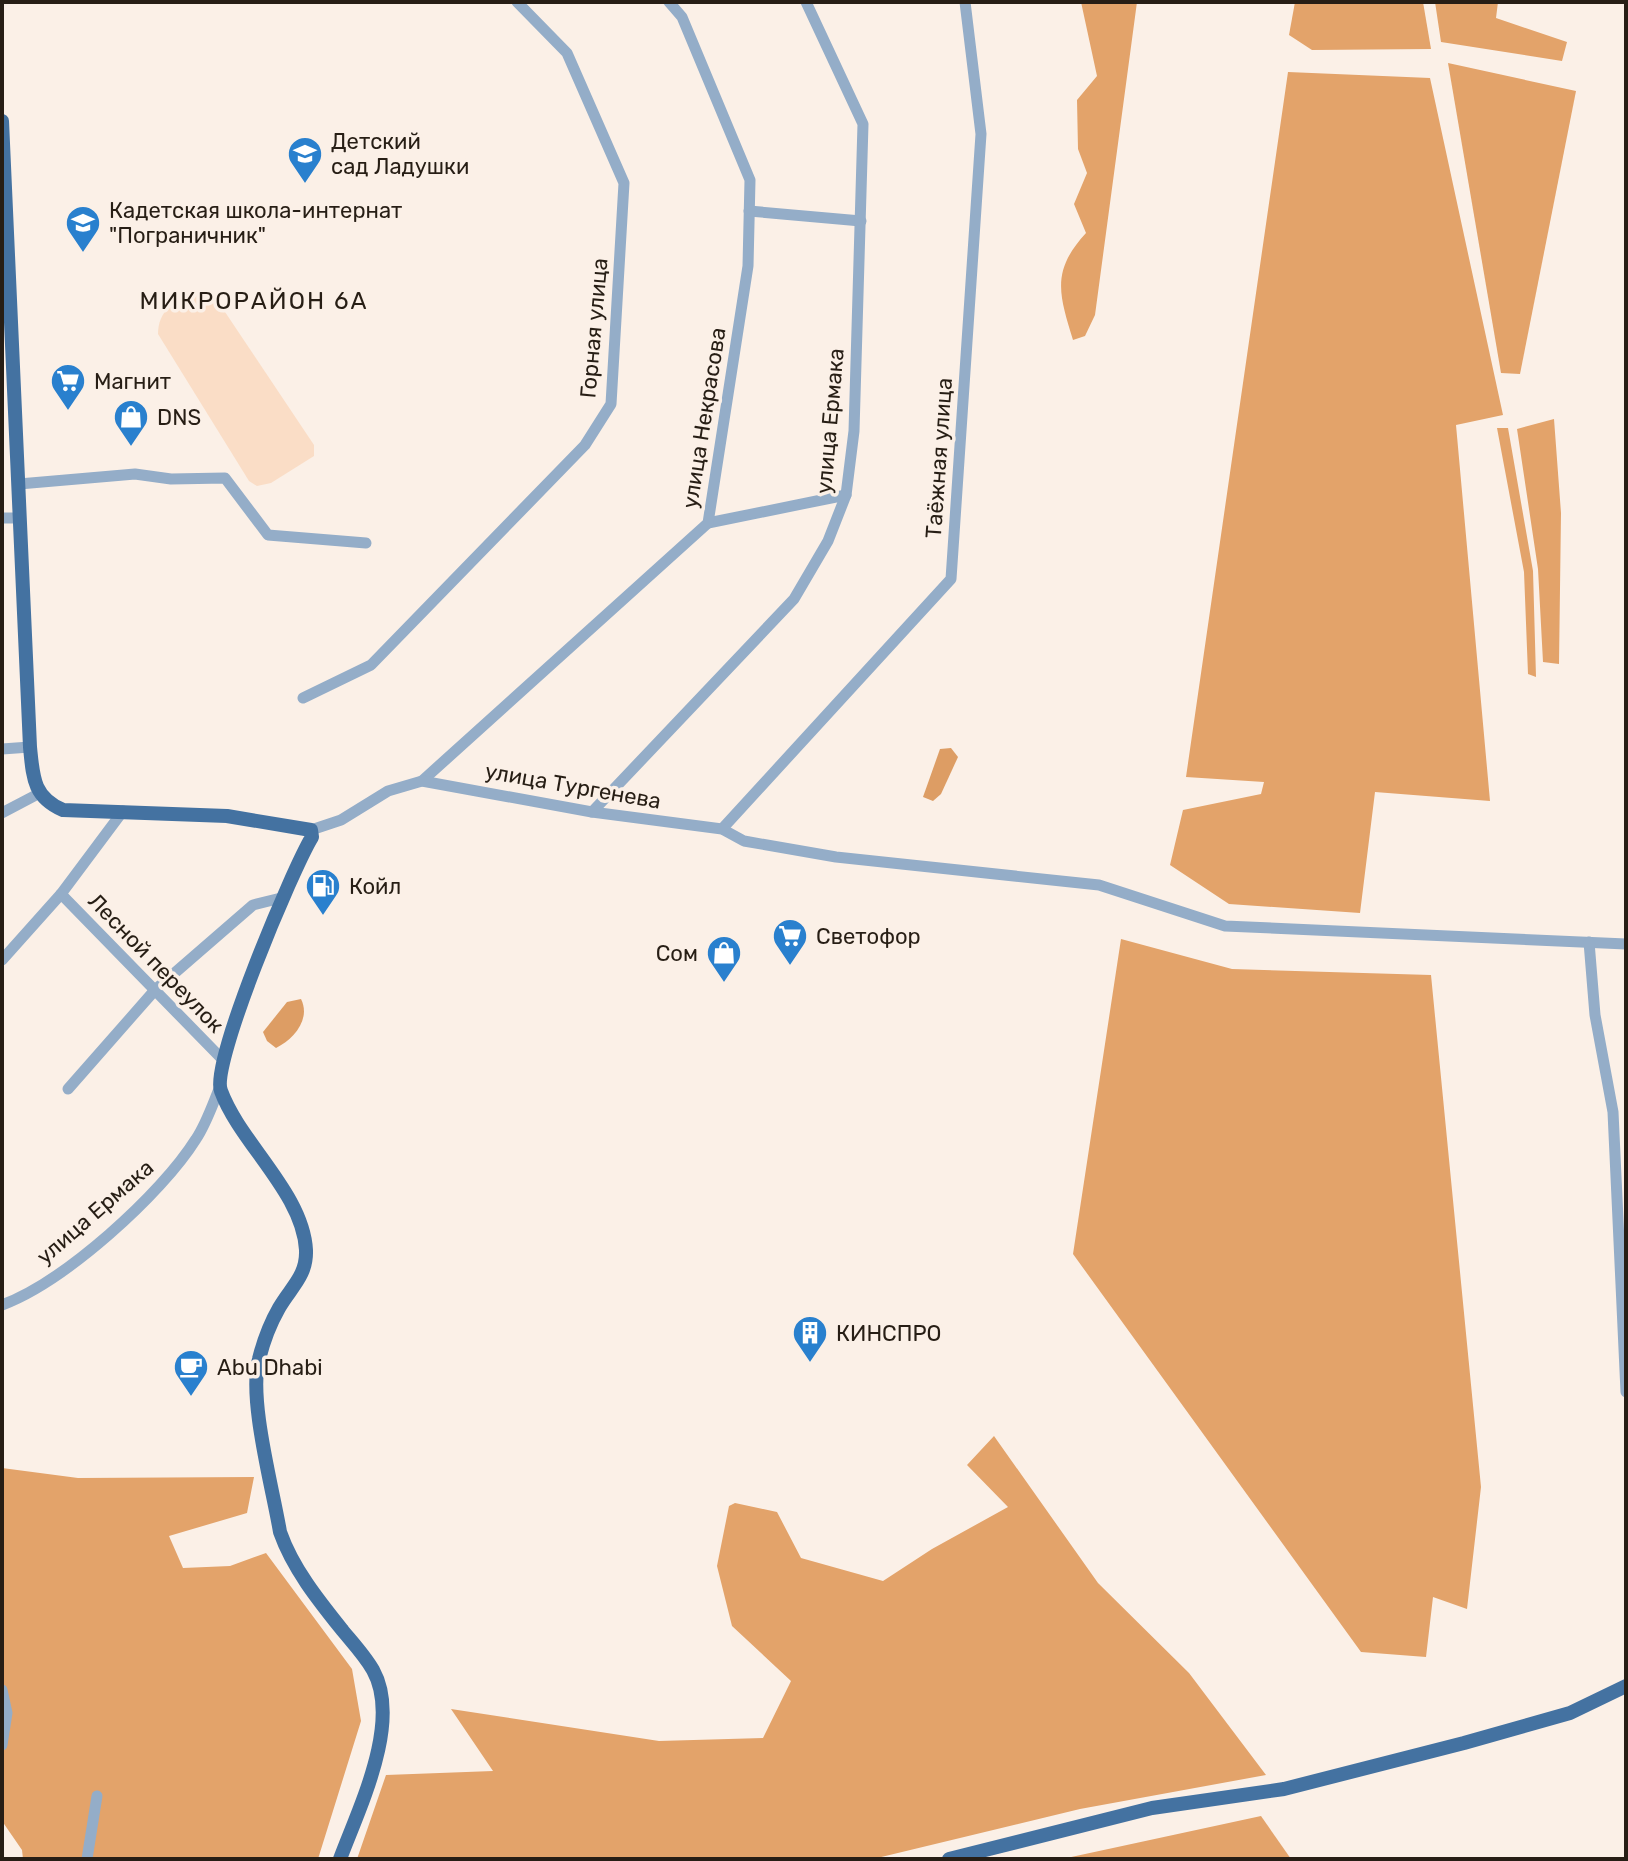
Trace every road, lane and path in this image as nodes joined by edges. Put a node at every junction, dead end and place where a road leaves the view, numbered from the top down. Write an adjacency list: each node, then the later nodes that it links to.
1 (517, 2): 14 (street, Горная улица)
2 (669, 2): 6 (street, улица Некрасова)
3 (806, 2): 7 (street, улица Ермака)
4 (965, 2): 22 (street, Таёжная улица)
5 (2, 121): 8 (main road)
6 (749, 211): 7 (street); 12 (street, улица Некрасова)
7 (861, 221): 9 (street, улица Ермака)
8 (19, 484): 11 (main road); 13 (street)
9 (846, 495): 12 (street); 20 (street, улица Ермака)
10 (2, 518): 11 (street)
11 (19, 518): 15 (main road)
12 (708, 523): 17 (street, улица Некрасова)
13 (366, 543)
14 (303, 698)
15 (30, 747): 16 (street); 18 (main road)
16 (2, 749)
17 (422, 781): 20 (street, улица Тургенева); 23 (street, улица Тургенева)
18 (38, 794): 19 (main road); 21 (street)
19 (123, 811): 23 (main road); 24 (street)
20 (592, 812): 22 (street, улица Тургенева)
21 (2, 813)
22 (722, 829): 26 (street, улица Тургенева)
23 (311, 830): 25 (main road)
24 (61, 894): 28 (street); 29 (street, Лесной переулок)
25 (281, 898): 29 (street); 30 (main road)
26 (1589, 942): 27 (street, улица Тургенева); 34 (street)
27 (1626, 944)
28 (2, 960)
29 (155, 990): 30 (street, Лесной переулок); 31 (street)
30 (223, 1060): 32 (main road)
31 (68, 1089)
32 (219, 1089): 33 (street, улица Ермака); 40 (main road)
33 (2, 1305)
34 (1626, 1392)
35 (1626, 1686): 41 (main road)
36 (2, 1690): 37 (street)
37 (2, 1745)
38 (97, 1796): 39 (street)
39 (87, 1859)
40 (340, 1859)
41 (949, 1859)

